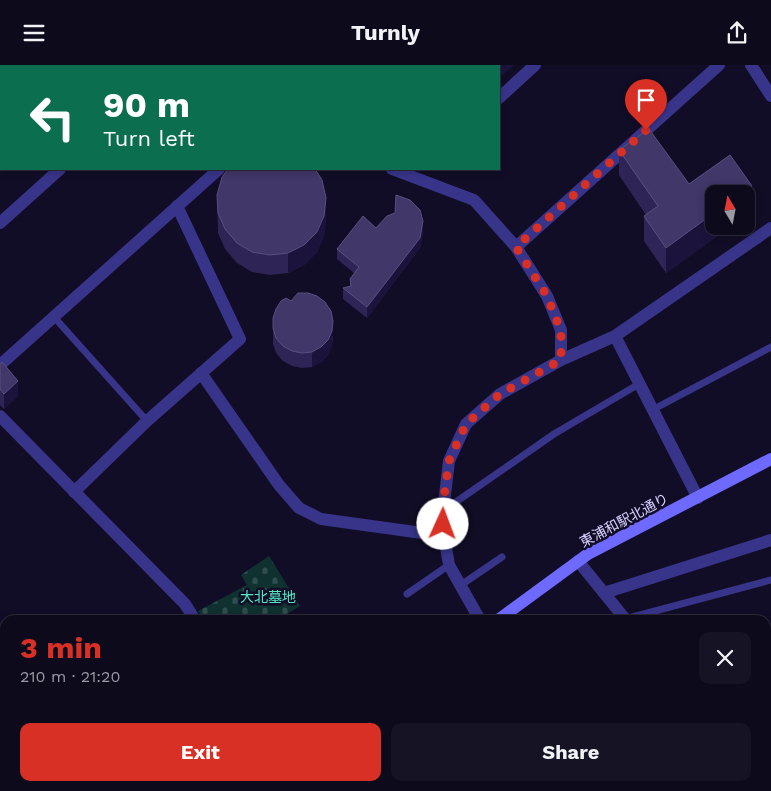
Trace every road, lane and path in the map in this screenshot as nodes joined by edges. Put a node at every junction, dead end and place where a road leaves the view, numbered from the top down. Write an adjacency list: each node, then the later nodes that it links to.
1 (535, 65): 5 (street)
2 (719, 65): 13 (street)
3 (751, 65): 4 (street)
4 (771, 96)
5 (500, 97)
6 (59, 170): 11 (street)
7 (218, 170): 10 (street)
8 (398, 170): 9 (street)
9 (416, 173): 13 (street)
10 (177, 206): 14 (street); 19 (street)
11 (0, 223)
12 (771, 228): 15 (street)
13 (516, 247): 17 (street)
14 (54, 317): 18 (street); 23 (lane)
15 (615, 337): 17 (street); 20 (street)
16 (771, 347): 21 (lane)
17 (561, 360): 27 (street)
18 (0, 365)
19 (201, 373): 23 (street); 28 (street)
20 (639, 384): 21 (street); 27 (lane)
21 (654, 409): 26 (street)
22 (0, 416): 25 (street)
23 (147, 421): 25 (street)
24 (771, 459): 26 (street, 東浦和駅北通り)
25 (74, 492): 37 (street)
26 (698, 498): 31 (street, 東浦和駅北通り)
27 (442, 512): 28 (street)
28 (444, 536): 32 (street)
29 (771, 540): 35 (street)
30 (502, 557): 34 (lane)
31 (578, 561): 35 (street); 39 (street, 東浦和駅北通り)
32 (449, 565): 34 (street); 36 (lane)
33 (771, 580): 41 (lane)
34 (461, 585): 38 (street)
35 (604, 593): 40 (street)
36 (407, 594)
37 (192, 615)
38 (477, 615)
39 (505, 615)
40 (622, 615)
41 (644, 615)

